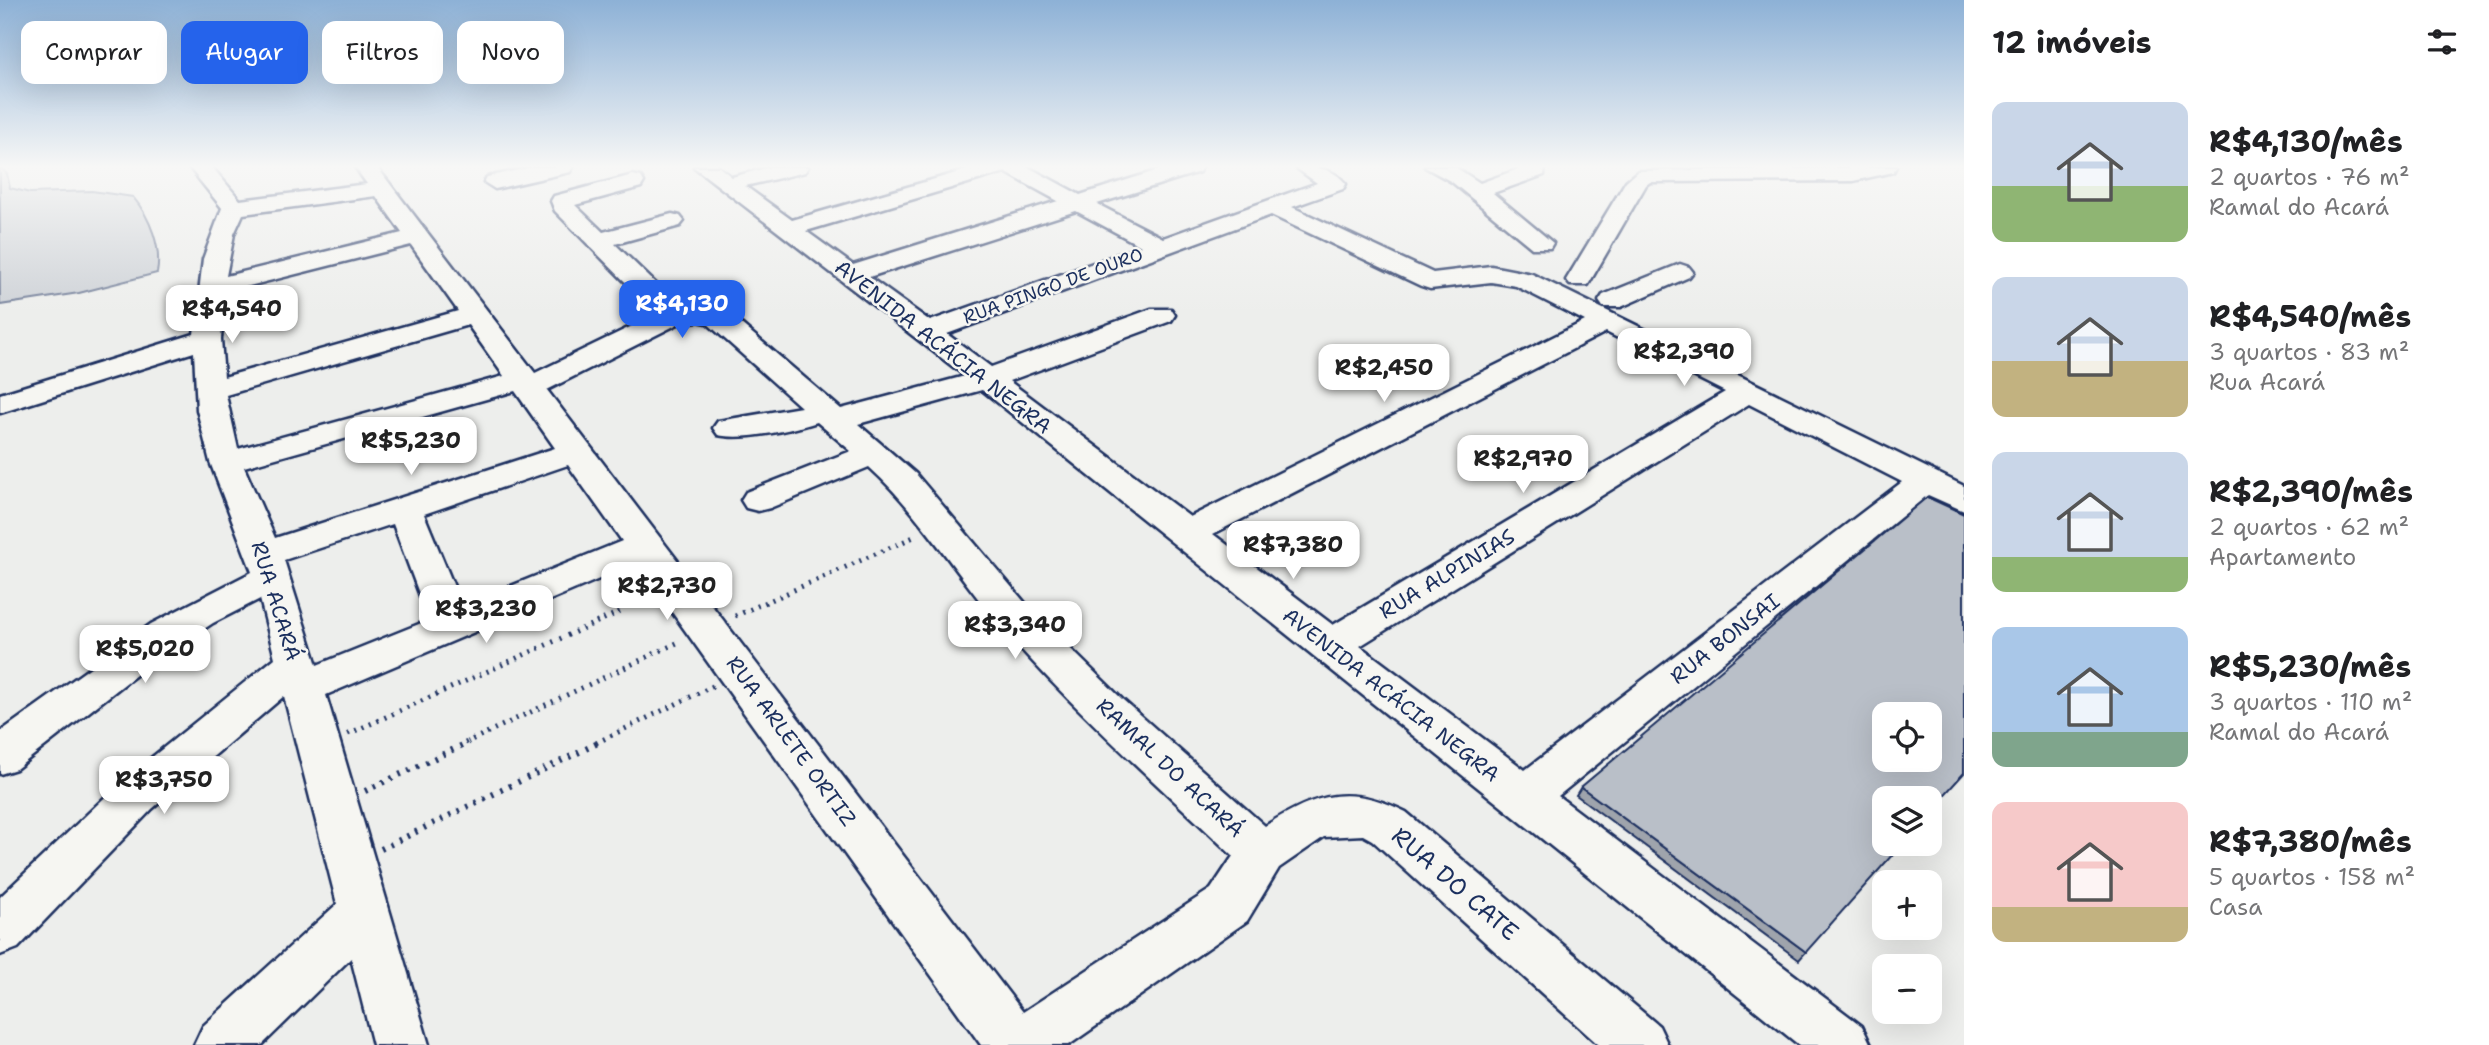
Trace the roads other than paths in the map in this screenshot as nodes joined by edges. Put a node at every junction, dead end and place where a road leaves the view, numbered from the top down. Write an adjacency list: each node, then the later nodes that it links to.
1 (231, 216): 20 (street, RUA ACARÁ)
2 (402, 216): 14 (street, RUA ARLETE ORTIZ)
3 (572, 216): 15 (street)
4 (770, 216): 13 (street, AVENIDA ACÁCIA NEGRA)
5 (833, 216): 13 (street)
6 (1038, 216): 19 (street)
7 (1103, 216): 17 (street)
8 (1248, 216): 17 (street, RUA PINGO DE OURO)
9 (1290, 216): 21 (street)
10 (1508, 216): 16 (street)
11 (1618, 216): 21 (street)
12 (672, 221): 15 (street)
13 (787, 229): 19 (street, AVENIDA ACÁCIA NEGRA)
14 (417, 236): 20 (street); 22 (street, RUA ARLETE ORTIZ)
15 (597, 241): 24 (street)
16 (1541, 243)
17 (1161, 247): 25 (street, RUA PINGO DE OURO)
18 (1680, 272): 21 (street)
19 (850, 274): 25 (street, AVENIDA ACÁCIA NEGRA)
20 (215, 287): 26 (street, RUA ACARÁ)
21 (1609, 311): 30 (street); 37 (street); 42 (street)
22 (474, 315): 28 (street, RUA ARLETE ORTIZ); 29 (street)
23 (1161, 315): 27 (street)
24 (674, 316): 28 (street, RAMAL DO ACARÁ); 32 (street, RAMAL DO ACARÁ)
25 (927, 332): 27 (street, AVENIDA ACÁCIA NEGRA)
26 (207, 339): 29 (street, RUA ACARÁ); 31 (street)
27 (987, 379): 32 (street); 42 (street, AVENIDA ACÁCIA NEGRA)
28 (525, 384): 34 (street, RUA ARLETE ORTIZ); 36 (street, RAMAL DO ACARÁ)
29 (210, 390): 36 (street, RUA ACARÁ)
30 (1747, 392): 38 (street); 46 (street, RUA ALPINIAS)
31 (0, 404)
32 (831, 415): 33 (street); 35 (street, RAMAL DO ACARÁ)
33 (729, 428)
34 (576, 452): 41 (street); 43 (street, RUA ARLETE ORTIZ)
35 (875, 453): 39 (street); 50 (street, RAMAL DO ACARÁ)
36 (226, 462): 44 (street, RUA ACARÁ)
37 (1964, 476)
38 (1925, 481): 40 (street); 49 (street, RUA BONSAI)
39 (758, 500)
40 (1964, 500)
41 (404, 508): 44 (street); 45 (street)
42 (1187, 533): 46 (street, AVENIDA ACÁCIA NEGRA)
43 (646, 545): 45 (street); 55 (street, RUA ARLETE ORTIZ)
44 (268, 566): 47 (street, RUA ACARÁ); 48 (street)
45 (451, 627): 47 (street)
46 (1328, 647): 49 (street, AVENIDA ACÁCIA NEGRA)
47 (299, 676): 51 (street, RUA ACARÁ); 52 (street)
48 (0, 756)
49 (1524, 797): 58 (street, AVENIDA ACÁCIA NEGRA)
50 (1262, 853): 56 (street, RUA DO CATE); 57 (street, RUA DO CATE)
51 (365, 911): 53 (street); 54 (street, RUA ACARÁ)
52 (0, 931)
53 (222, 1045)
54 (401, 1045)
55 (1014, 1045)
56 (1022, 1045)
57 (1640, 1045)
58 (1843, 1045)

